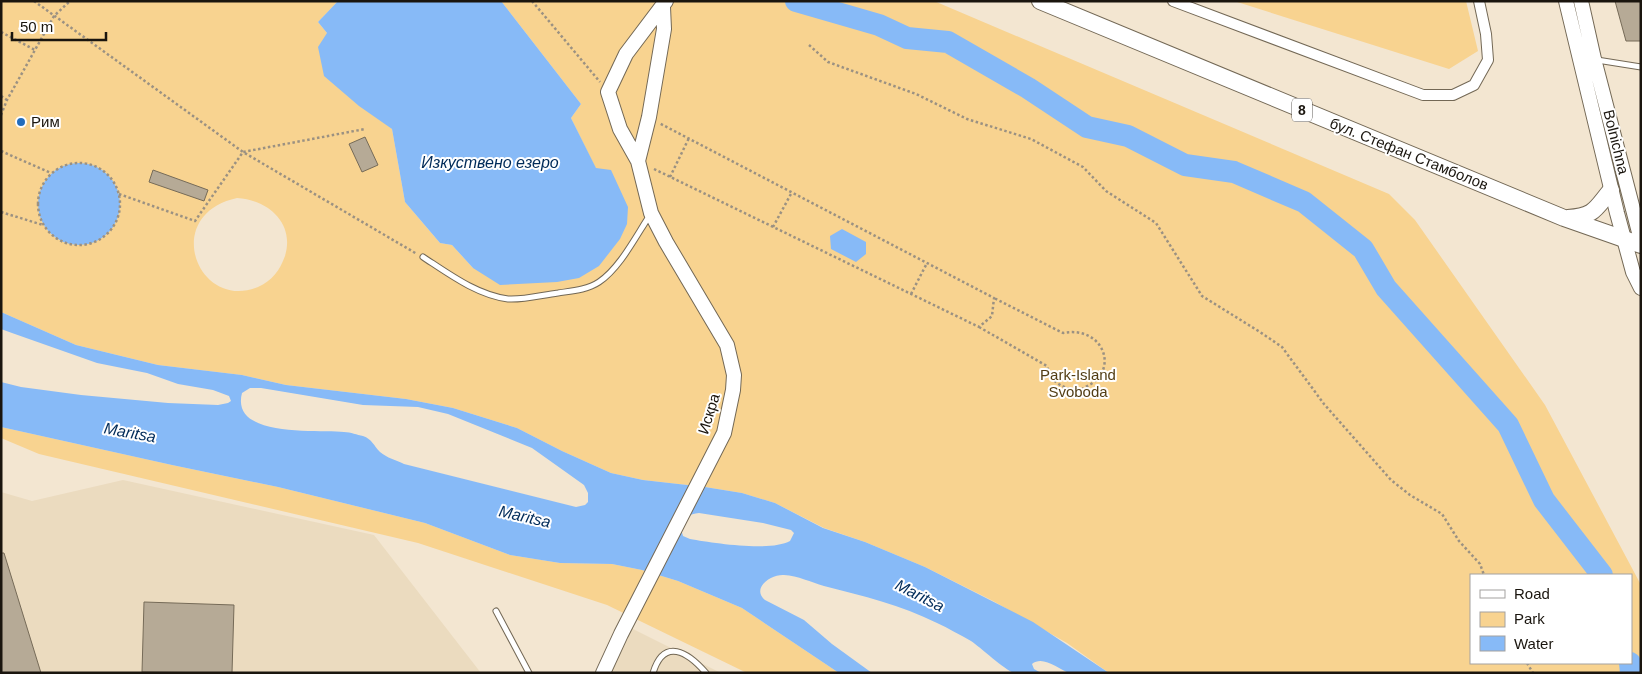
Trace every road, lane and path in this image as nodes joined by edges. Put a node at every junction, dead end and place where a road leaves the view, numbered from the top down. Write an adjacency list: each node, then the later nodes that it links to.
1 (34, 1): 10 (path)
2 (70, 1): 10 (path)
3 (532, 1): 16 (path)
4 (1040, 1): 33 (main road, бул. Стефан Стамболов / 8)
5 (1173, 1): 6 (street)
6 (1480, 1)
7 (1566, 1): 28 (street, Bolnichna)
8 (1581, 1): 14 (street, Bolnichna)
9 (662, 4): 16 (street); 20 (street)
10 (54, 16): 13 (path); 24 (path)
11 (1, 32): 13 (path)
12 (809, 46): 47 (path)
13 (35, 50): 18 (path)
14 (1594, 59): 15 (lane); 39 (street, Bolnichna)
15 (1641, 67)
16 (608, 92): 25 (street)
17 (1, 96): 18 (path)
18 (7, 100): 19 (path)
19 (1, 116)
20 (649, 118): 22 (path); 25 (street)
21 (365, 128): 24 (path)
22 (689, 138): 27 (path); 29 (path)
23 (1, 151): 26 (path)
24 (243, 152): 34 (path); 41 (path)
25 (638, 161): 27 (path); 32 (street, Искра)
26 (51, 173): 30 (path); 36 (path)
27 (670, 177): 37 (path)
28 (1611, 190): 33 (main road); 38 (street, Bolnichna)
29 (792, 192): 37 (path); 42 (path)
30 (119, 194): 34 (path); 36 (path)
31 (1, 212): 36 (path)
32 (651, 213): 41 (lane); 50 (street, Искра)
33 (1564, 218): 38 (main road, бул. Стефан Стамболов / 8)
34 (195, 221): 35 (path)
35 (199, 223)
36 (43, 225)
37 (773, 227): 44 (path)
38 (1624, 240): 40 (main road, бул. Стефан Стамболов / 8); 43 (street, Bolnichna)
39 (1641, 240)
40 (1641, 246)
41 (423, 257)
42 (927, 262): 44 (path); 45 (path)
43 (1641, 288)
44 (911, 294): 46 (path)
45 (994, 298): 46 (path); 46 (path)
46 (979, 327)
47 (1484, 574)
48 (496, 611): 49 (lane)
49 (529, 673)
50 (603, 673)
51 (653, 673): 52 (lane)
52 (706, 673)

